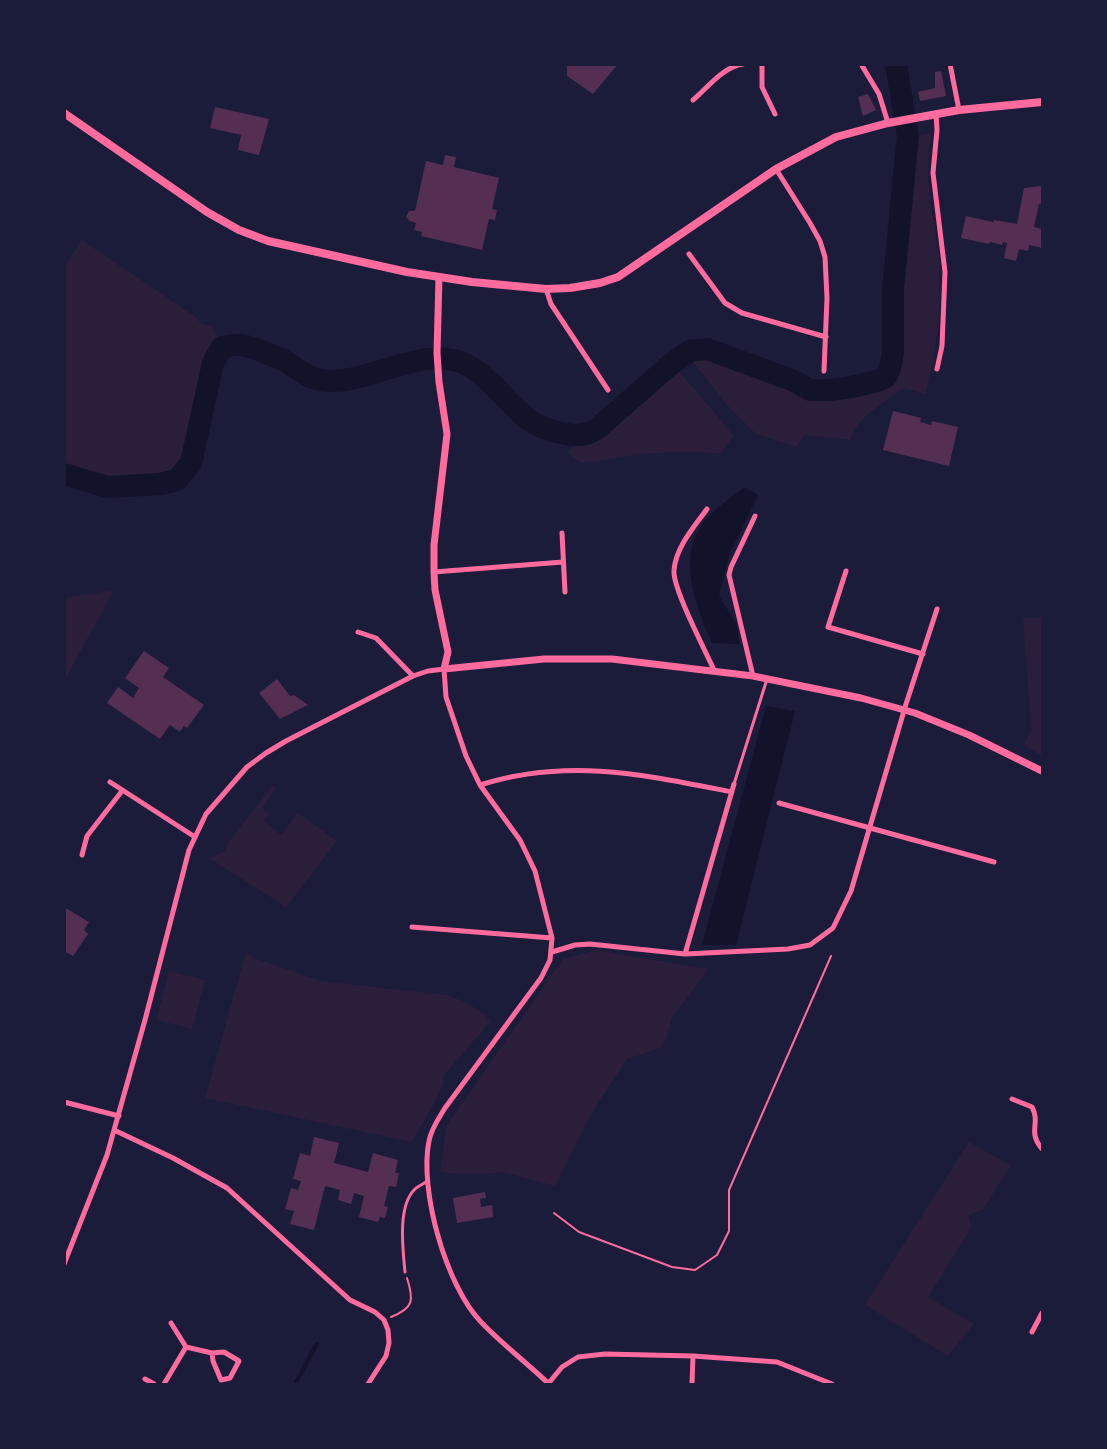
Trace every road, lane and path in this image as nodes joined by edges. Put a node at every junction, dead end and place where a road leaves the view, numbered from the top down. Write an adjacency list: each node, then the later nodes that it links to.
1 (743, 64): 5 (street)
2 (762, 64): 9 (street)
3 (861, 64): 11 (street)
4 (950, 64): 7 (street)
5 (693, 100)
6 (1042, 102): 7 (main road)
7 (959, 110): 10 (main road)
8 (64, 113): 14 (main road)
9 (776, 114)
10 (936, 114): 11 (main road); 17 (street)
11 (888, 123): 12 (main road)
12 (776, 169): 15 (main road); 16 (street)
13 (689, 255): 16 (street)
14 (439, 277): 15 (main road); 25 (street)
15 (546, 289): 19 (street)
16 (826, 337): 18 (street)
17 (938, 369)
18 (824, 371)
19 (608, 390)
20 (708, 509): 31 (street)
21 (755, 516): 33 (street)
22 (562, 533): 23 (street)
23 (563, 562): 25 (street); 26 (street)
24 (846, 571): 29 (street)
25 (434, 572): 30 (street)
26 (565, 592)
27 (937, 609): 29 (street)
28 (358, 632): 32 (street)
29 (922, 654): 35 (street)
30 (444, 669): 31 (street); 32 (street); 39 (street)
31 (714, 670): 33 (street)
32 (413, 676): 44 (street)
33 (753, 676): 34 (street)
34 (767, 679): 35 (street); 38 (lane)
35 (905, 710): 36 (street); 43 (street)
36 (1042, 771)
37 (110, 782): 40 (street)
38 (734, 784): 41 (street)
39 (480, 785): 41 (street); 48 (street)
40 (122, 791): 44 (street); 45 (street)
41 (732, 792): 50 (street)
42 (779, 803): 43 (street)
43 (869, 827): 46 (street); 50 (street)
44 (195, 837): 54 (street)
45 (82, 855)
46 (994, 862)
47 (412, 927): 48 (street)
48 (552, 938): 49 (street)
49 (552, 952): 50 (street); 57 (street)
50 (685, 954)
51 (831, 956): 58 (path)
52 (1012, 1099): 56 (street)
53 (64, 1102): 54 (street)
54 (119, 1116): 55 (street)
55 (114, 1130): 59 (street); 62 (street)
56 (1042, 1149)
57 (427, 1181): 60 (lane); 72 (street)
58 (554, 1213)
59 (64, 1264)
60 (405, 1272): 62 (path)
61 (1042, 1312): 64 (street)
62 (384, 1320): 71 (street)
63 (171, 1323): 65 (street)
64 (1032, 1332)
65 (186, 1347): 66 (street); 70 (street)
66 (212, 1353): 66 (street)
67 (693, 1356): 72 (street); 73 (street); 74 (street)
68 (145, 1379): 69 (street)
69 (154, 1384)
70 (164, 1384)
71 (368, 1384)
72 (548, 1384)
73 (692, 1384)
74 (832, 1384)

